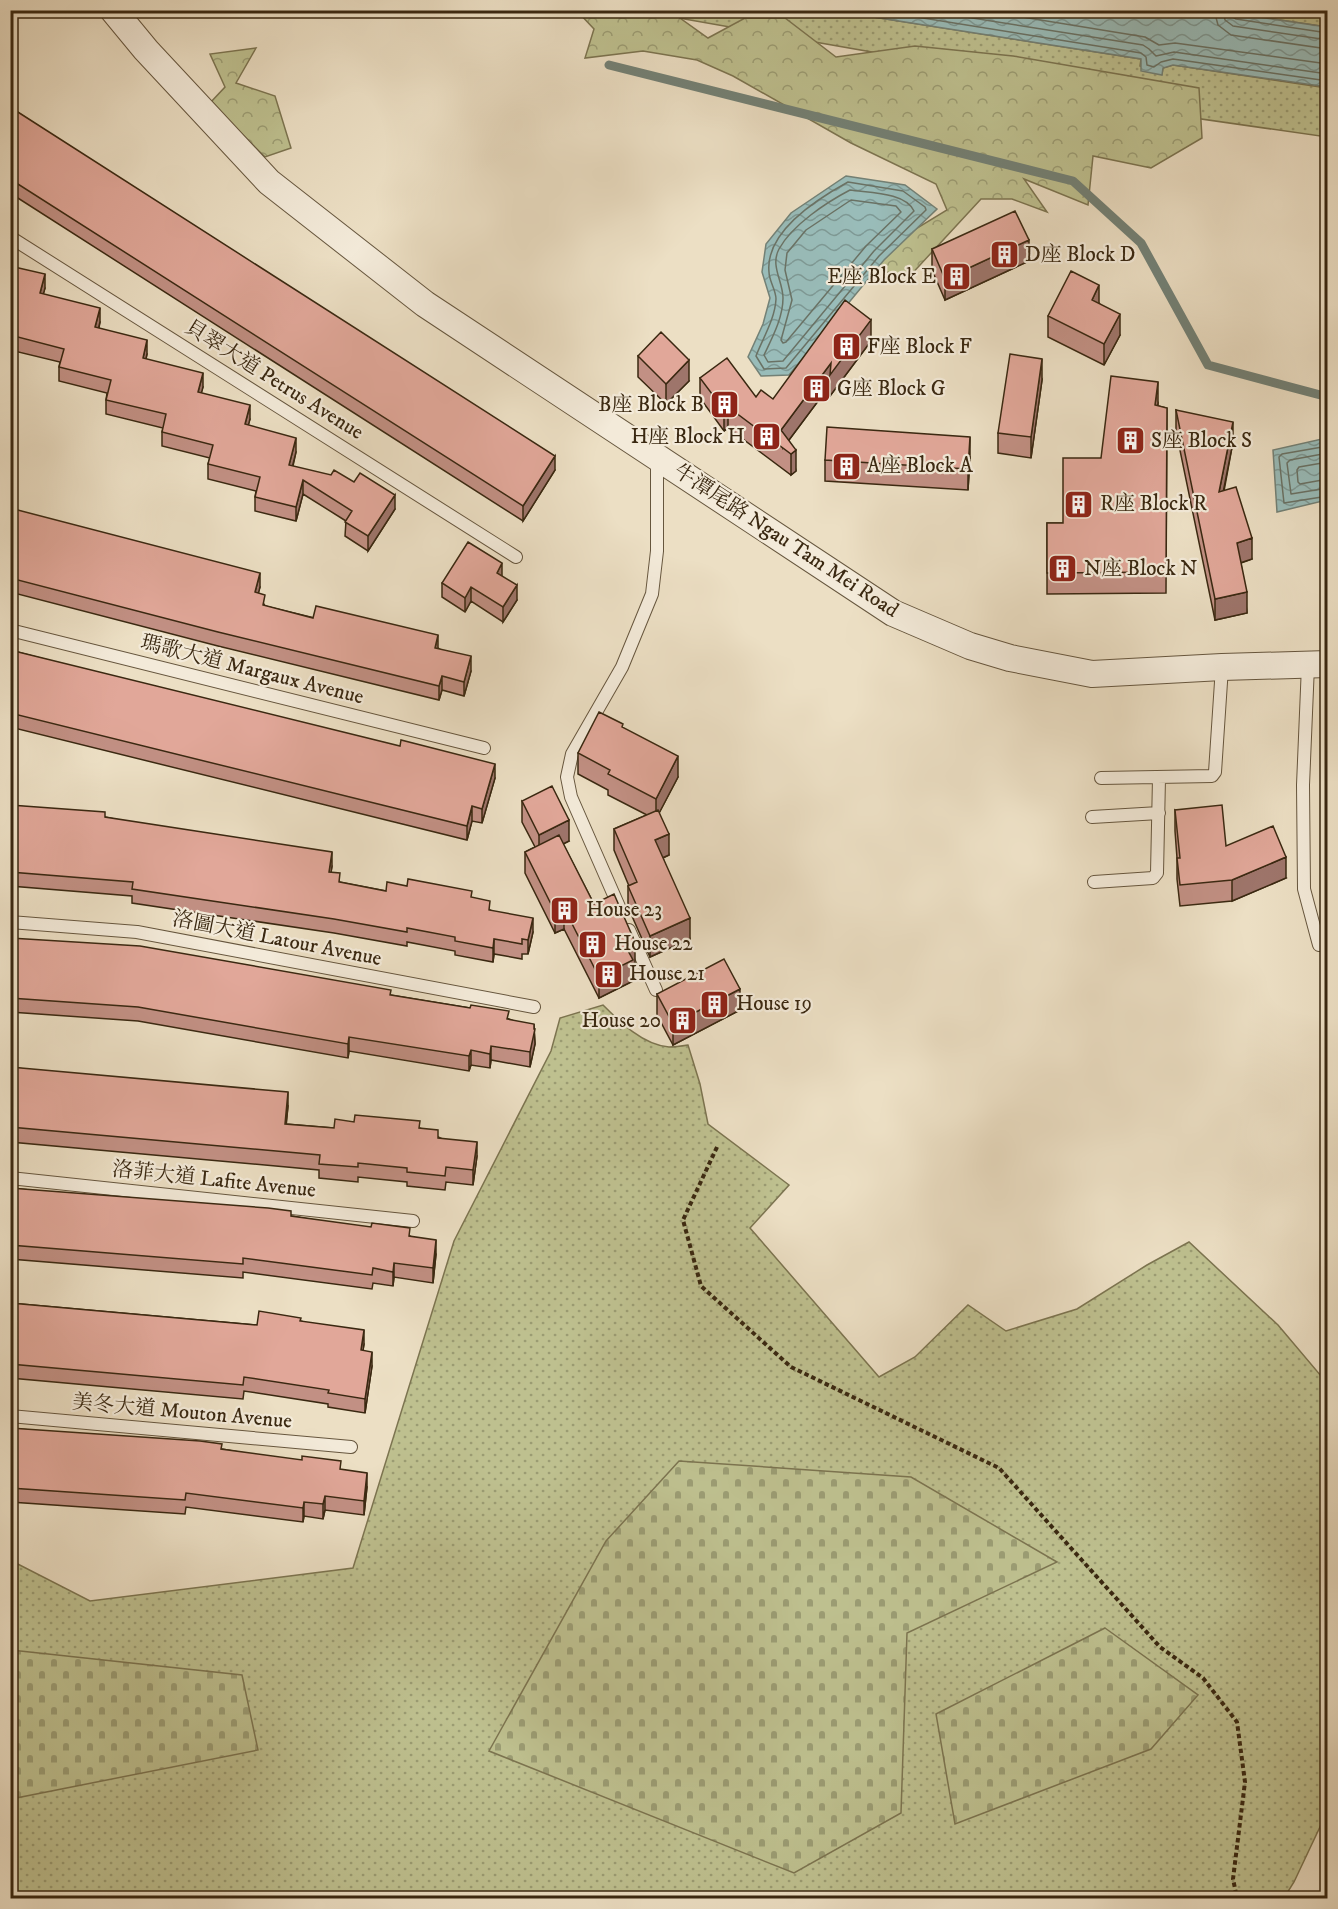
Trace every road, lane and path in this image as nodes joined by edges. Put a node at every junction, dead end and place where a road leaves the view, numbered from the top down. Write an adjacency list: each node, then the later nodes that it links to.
1 (113, 10): 3 (street, 牛潭尾路 Ngau Tam Mei Road)
2 (10, 237): 4 (lane, 貝翠大道 Petrus Avenue)
3 (657, 458): 7 (street, 牛潭尾路 Ngau Tam Mei Road); 16 (lane)
4 (516, 557)
5 (10, 630): 8 (lane, 瑪歌大道 Margaux Avenue)
6 (1318, 665): 7 (street, 牛潭尾路 Ngau Tam Mei Road); 15 (lane)
7 (1222, 667): 10 (lane)
8 (484, 748)
9 (1101, 778): 10 (lane)
10 (1160, 778): 11 (lane)
11 (1159, 813): 12 (lane); 13 (lane)
12 (1092, 817)
13 (1094, 882)
14 (10, 922): 17 (lane, 洛圖大道 Latour Avenue)
15 (1319, 945)
16 (656, 990)
17 (534, 1007)
18 (717, 1147): 23 (path)
19 (10, 1178): 20 (lane, 洛菲大道 Lafite Avenue)
20 (413, 1221)
21 (10, 1416): 22 (lane, 美冬大道 Mouton Avenue)
22 (351, 1447)
23 (1237, 1899)

